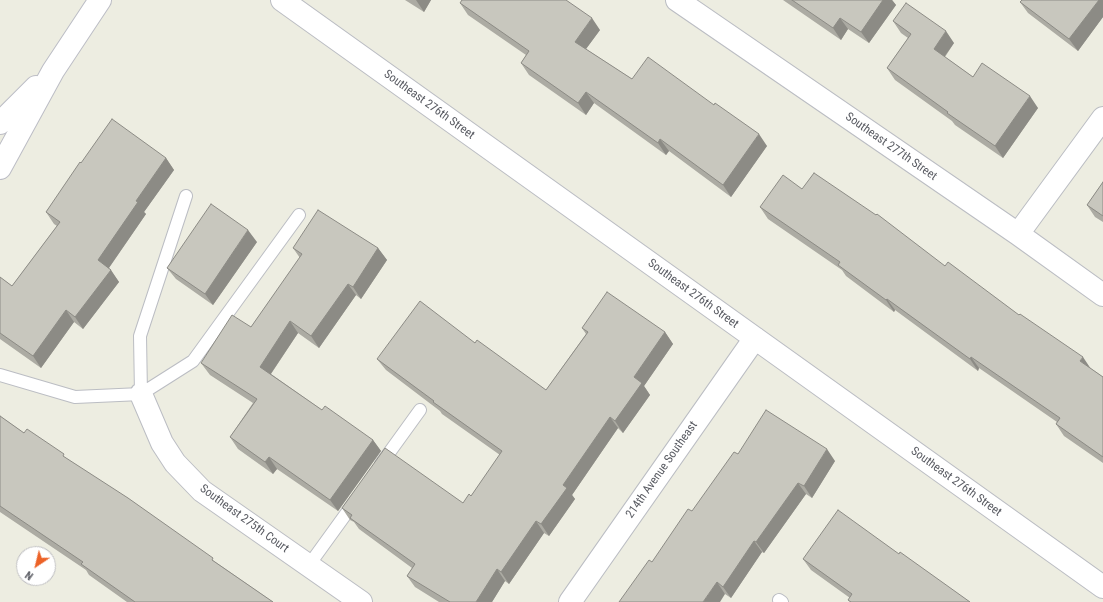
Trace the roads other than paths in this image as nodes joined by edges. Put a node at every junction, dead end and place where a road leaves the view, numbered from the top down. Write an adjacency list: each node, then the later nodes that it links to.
1 (100, 0): 4 (street)
2 (282, 0): 12 (street, Southeast 276th Street)
3 (678, 0): 10 (street, Southeast 277th Street)
4 (53, 71): 6 (street); 7 (street)
5 (1103, 118): 10 (street)
6 (0, 123)
7 (0, 168)
8 (186, 196): 14 (lane)
9 (299, 215): 14 (lane)
10 (1018, 234): 11 (street, Southeast 277th Street)
11 (1103, 294)
12 (755, 338): 19 (street, Southeast 276th Street); 21 (street, 214th Avenue Southeast)
13 (0, 375): 14 (lane)
14 (141, 394): 18 (street, Southeast 275th Court)
15 (420, 410): 16 (lane)
16 (374, 474)
17 (365, 488): 18 (lane)
18 (309, 565): 20 (street, Southeast 275th Court)
19 (1103, 587)
20 (361, 602)
21 (570, 602)

